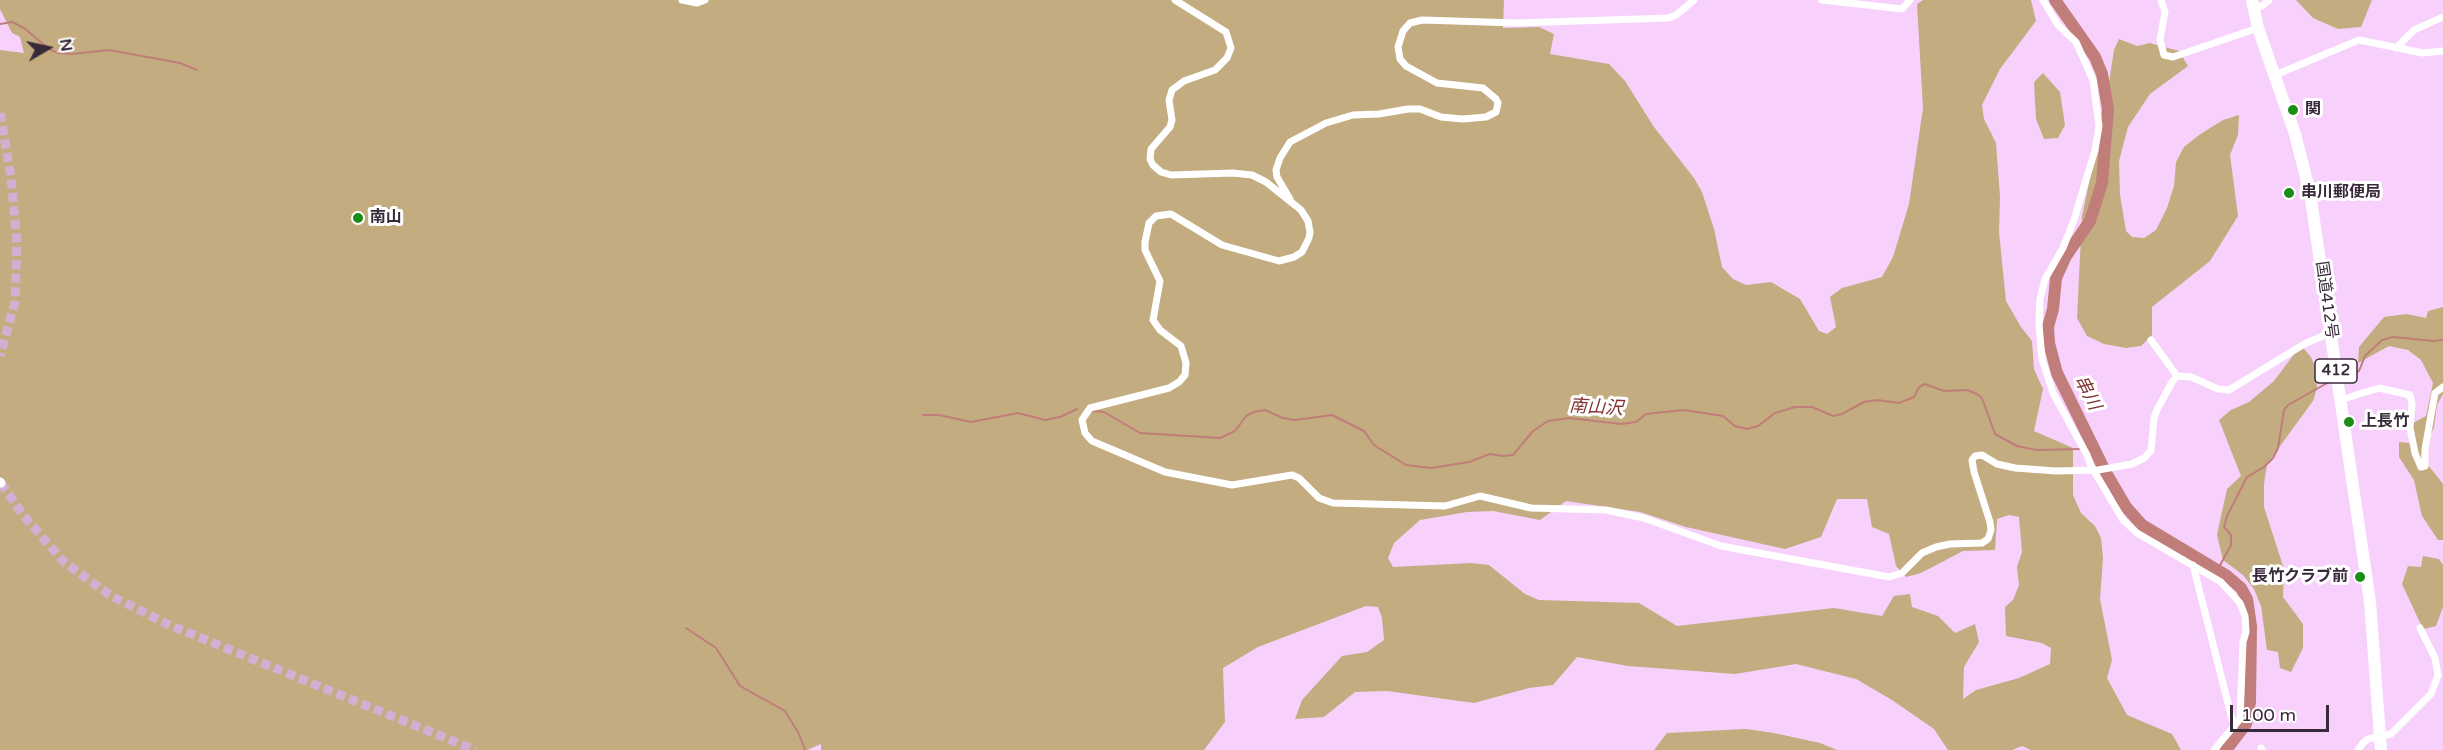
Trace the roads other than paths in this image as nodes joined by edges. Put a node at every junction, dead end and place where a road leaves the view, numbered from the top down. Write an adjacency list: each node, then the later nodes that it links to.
1 (682, 0): 2 (street)
2 (705, 0)
3 (1175, 0): 16 (street)
4 (1694, 0): 16 (street)
5 (1822, 0): 6 (street)
6 (1910, 0)
7 (2043, 0): 22 (street)
8 (2161, 0): 12 (street)
9 (2270, 0): 10 (street)
10 (2253, 4): 12 (highway, 国道412号 / 412)
11 (2443, 17): 13 (street)
12 (2258, 28): 15 (highway, 国道412号 / 412)
13 (2396, 48): 14 (street); 15 (street)
14 (2443, 51)
15 (2275, 75): 17 (highway, 国道412号 / 412)
16 (1293, 204): 22 (street)
17 (2330, 333): 19 (street); 21 (highway, 国道412号 / 412)
18 (2151, 340): 19 (street)
19 (2177, 376): 22 (street)
20 (2443, 387): 21 (street)
21 (2340, 400): 26 (highway, 国道412号 / 412)
22 (2096, 470): 23 (street)
23 (2193, 565): 25 (street); 25 (street)
24 (2420, 628): 26 (street)
25 (2234, 727): 27 (street)
26 (2381, 744): 28 (street)
27 (2214, 750)
28 (2358, 750)

